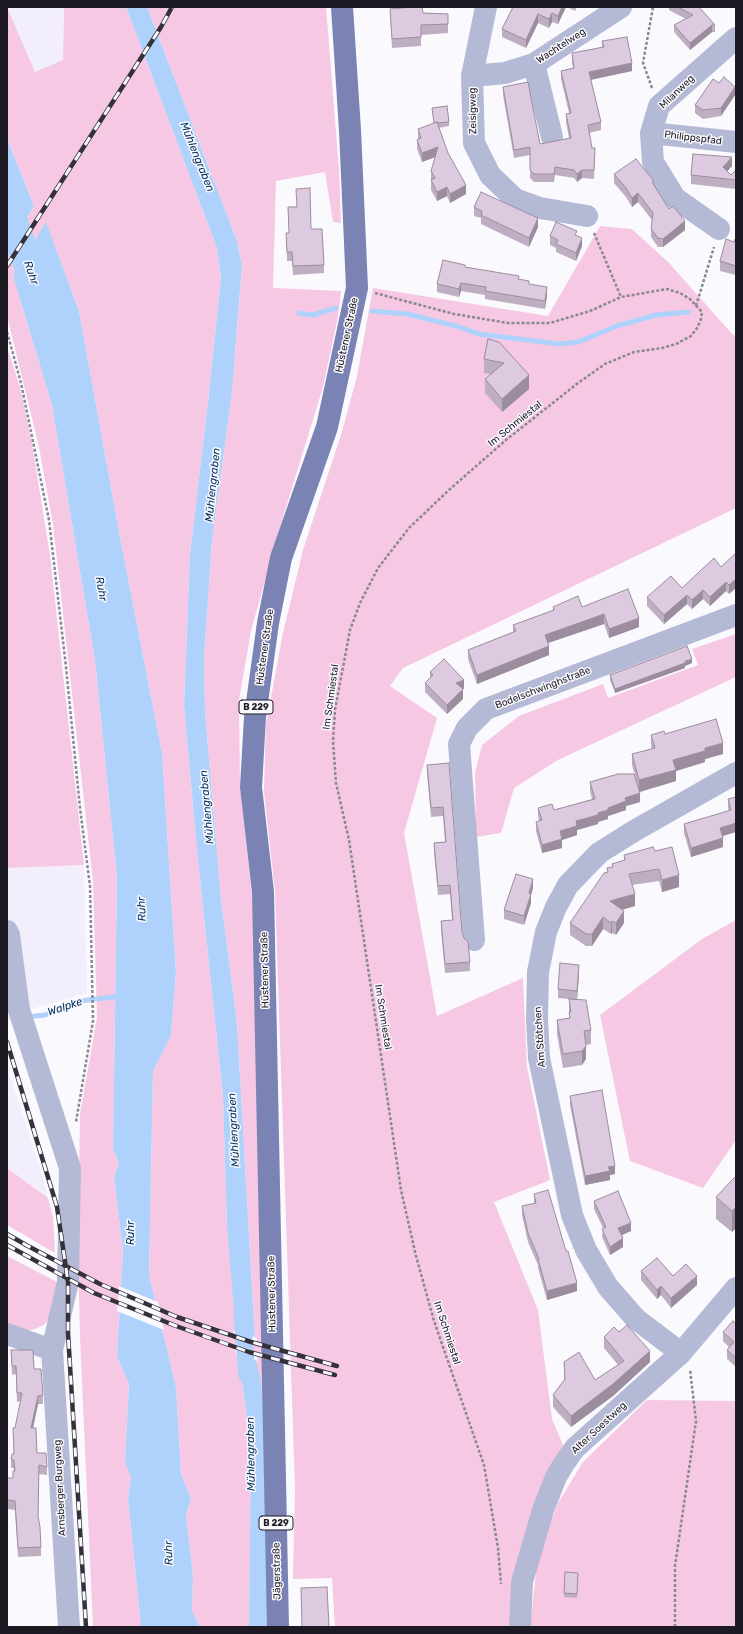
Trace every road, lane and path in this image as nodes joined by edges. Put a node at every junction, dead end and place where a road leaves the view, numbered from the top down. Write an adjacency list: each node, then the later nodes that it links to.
1 (342, 7): 15 (main road, Hüstener Straße / B 229)
2 (486, 7): 7 (street, Zeisigweg)
3 (621, 7): 6 (street, Wachtelweg)
4 (653, 7): 8 (path)
5 (736, 38): 8 (street, Milanweg)
6 (534, 64): 7 (street, Wachtelweg); 10 (street)
7 (472, 76): 12 (street, Zeisigweg)
8 (659, 106): 9 (street, Milanweg)
9 (651, 132): 11 (street, Philippspfad); 13 (street, Milanweg)
10 (552, 137)
11 (736, 142)
12 (587, 216): 16 (path)
13 (719, 229)
14 (710, 260): 17 (path)
15 (357, 288): 16 (path); 28 (main road, Hüstener Straße / B 229)
16 (621, 297): 17 (path)
17 (696, 306): 29 (path, Im Schmiestal)
18 (7, 332): 23 (path)
19 (736, 615): 22 (street, Bodelschwinghstraße)
20 (736, 773): 27 (street, Am Stötchen)
21 (7, 931): 26 (street, Arnsberger Burgweg)
22 (474, 940)
23 (77, 1114)
24 (736, 1288): 27 (street, Alter Soestweg)
25 (7, 1334): 26 (street)
26 (52, 1350): 30 (street, Arnsberger Burgweg)
27 (681, 1353): 32 (street, Alter Soestweg); 33 (path)
28 (274, 1419): 31 (main road, Jägerstraße / B 229)
29 (502, 1586)
30 (69, 1627)
31 (278, 1627)
32 (520, 1627)
33 (675, 1627)

